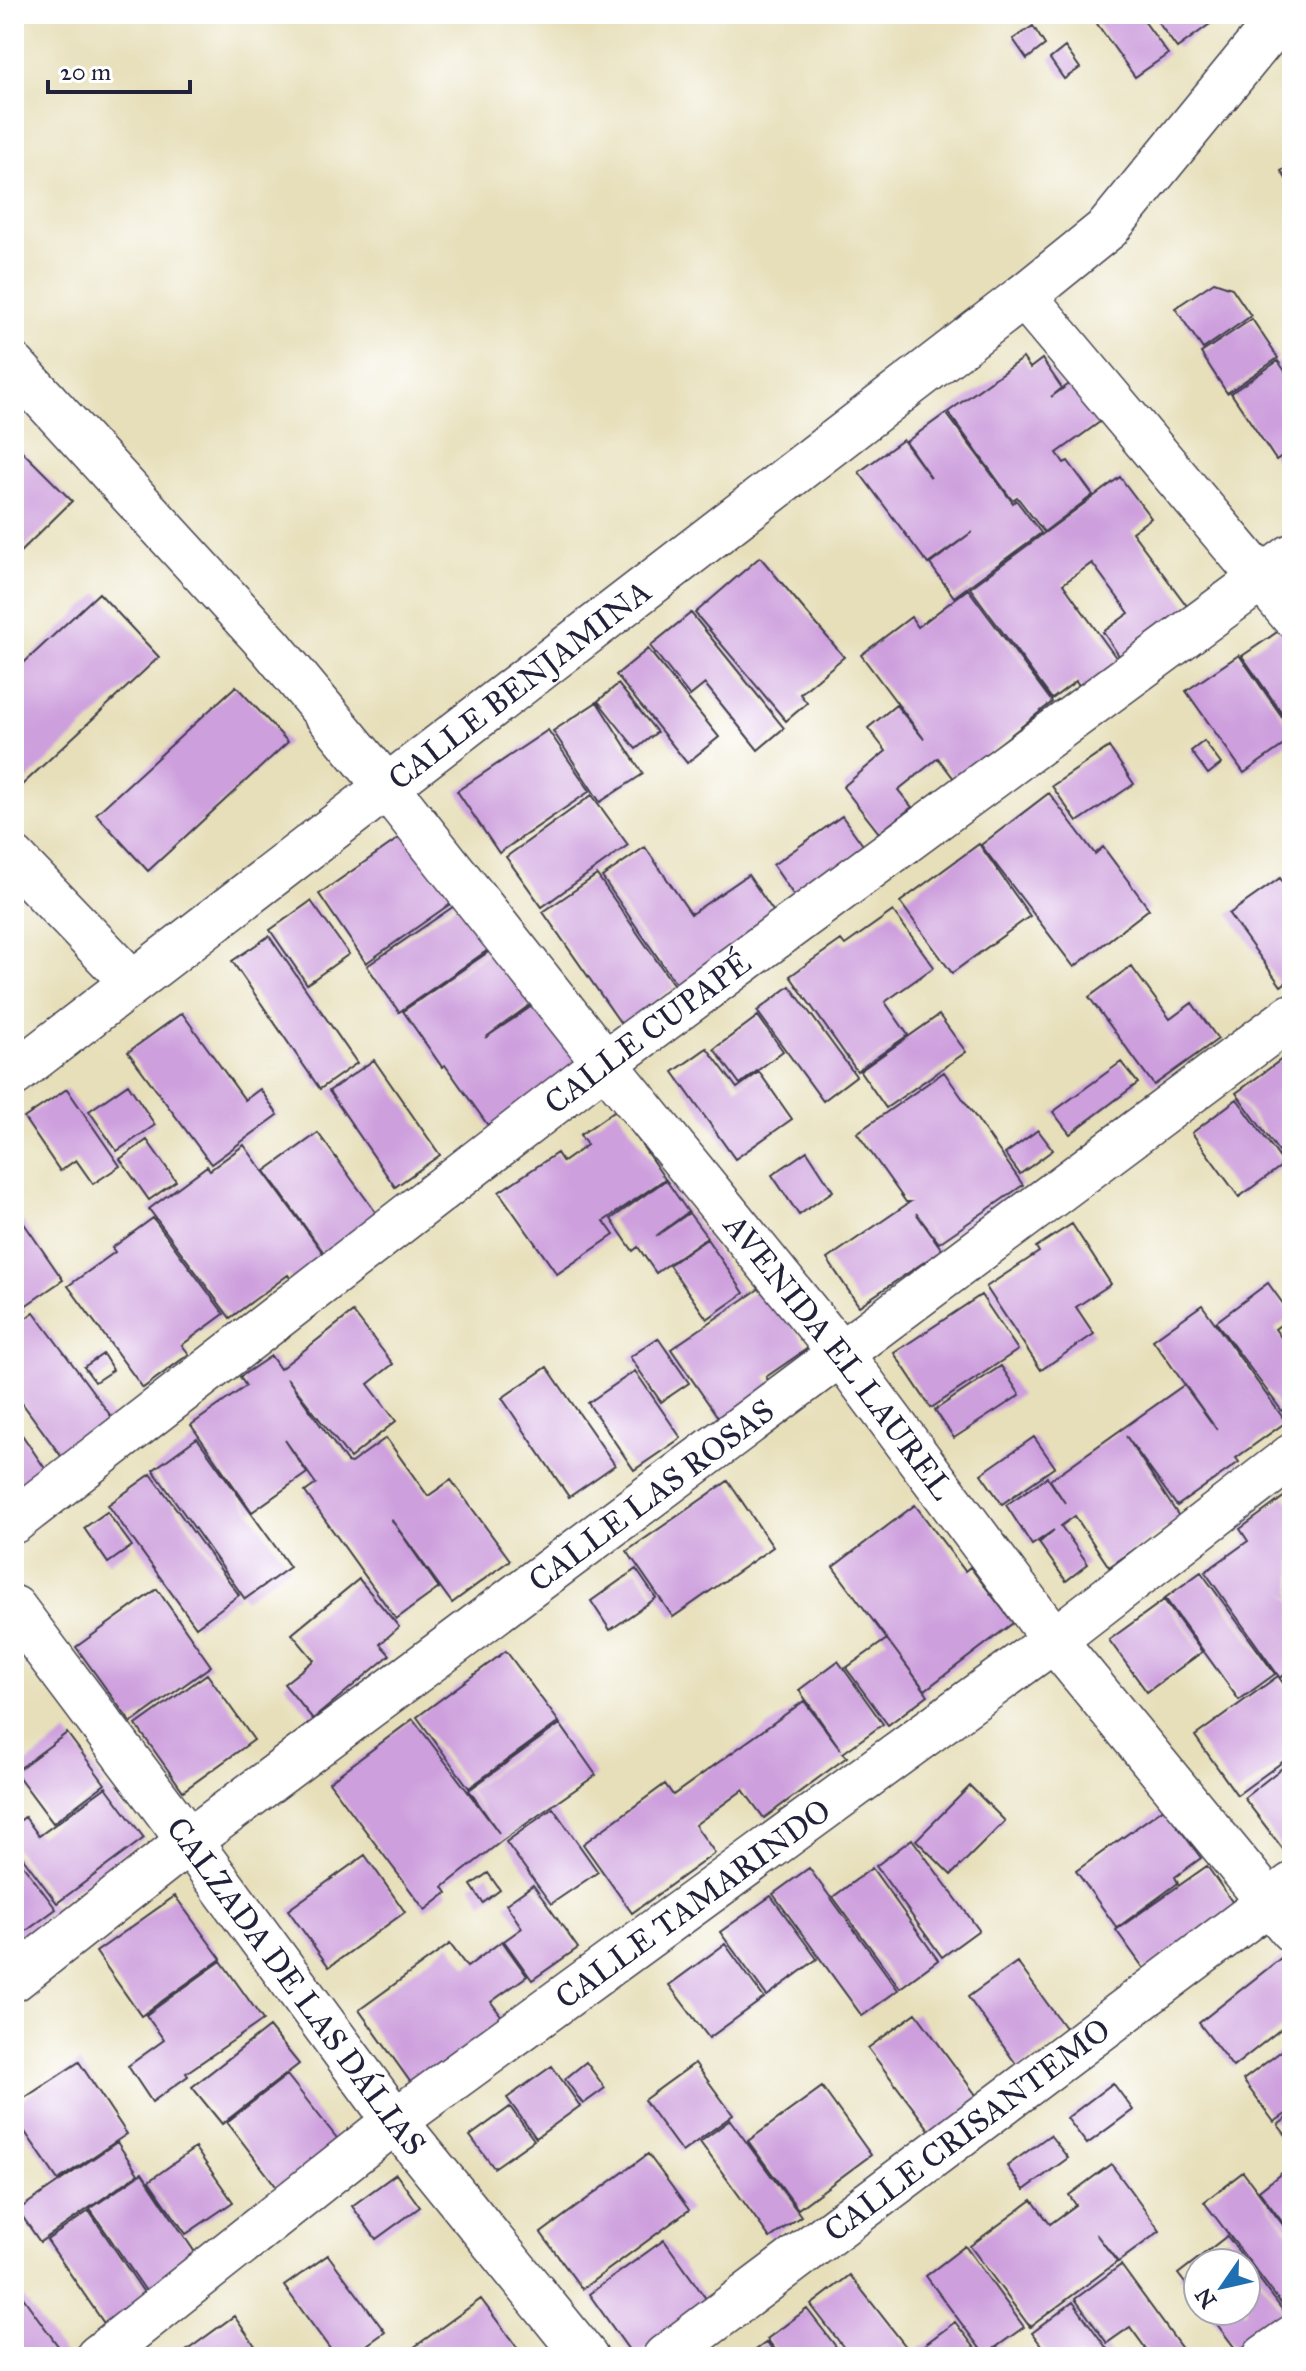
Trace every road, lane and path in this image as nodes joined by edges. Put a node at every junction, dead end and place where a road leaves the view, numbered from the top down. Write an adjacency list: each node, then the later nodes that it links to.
1 (1286, 14): 2 (street, CALLE BENJAMINA)
2 (1024, 296): 4 (street); 6 (street, CALLE BENJAMINA)
3 (14, 366): 6 (street, AVENIDA EL LAUREL)
4 (1277, 567): 5 (street); 10 (street, CALLE CUPAPÉ)
5 (1292, 615)
6 (386, 786): 8 (street, CALLE BENJAMINA); 10 (street, AVENIDA EL LAUREL)
7 (14, 859): 8 (street)
8 (132, 982): 11 (street, CALLE BENJAMINA)
9 (1292, 1016): 12 (street, CALLE LAS ROSAS)
10 (605, 1063): 12 (street, AVENIDA EL LAUREL); 14 (street, CALLE CUPAPÉ)
11 (14, 1074)
12 (841, 1354): 16 (street, AVENIDA EL LAUREL); 17 (street, CALLE LAS ROSAS)
13 (1292, 1456): 16 (street, CALLE TAMARINDO)
14 (14, 1521)
15 (14, 1608): 17 (street, CALZADA DE LAS DÁLIAS)
16 (1054, 1640): 18 (street, AVENIDA EL LAUREL); 20 (street, CALLE TAMARINDO)
17 (189, 1841): 19 (street, CALLE LAS ROSAS); 20 (street, CALZADA DE LAS DÁLIAS)
18 (1284, 1905): 24 (street, CALLE CRISANTEMO)
19 (14, 1979)
20 (395, 2121): 22 (street, CALLE TAMARINDO); 23 (street, CALZADA DE LAS DÁLIAS)
21 (1292, 2338): 25 (street)
22 (98, 2357)
23 (586, 2357)
24 (665, 2357)
25 (1265, 2357)

